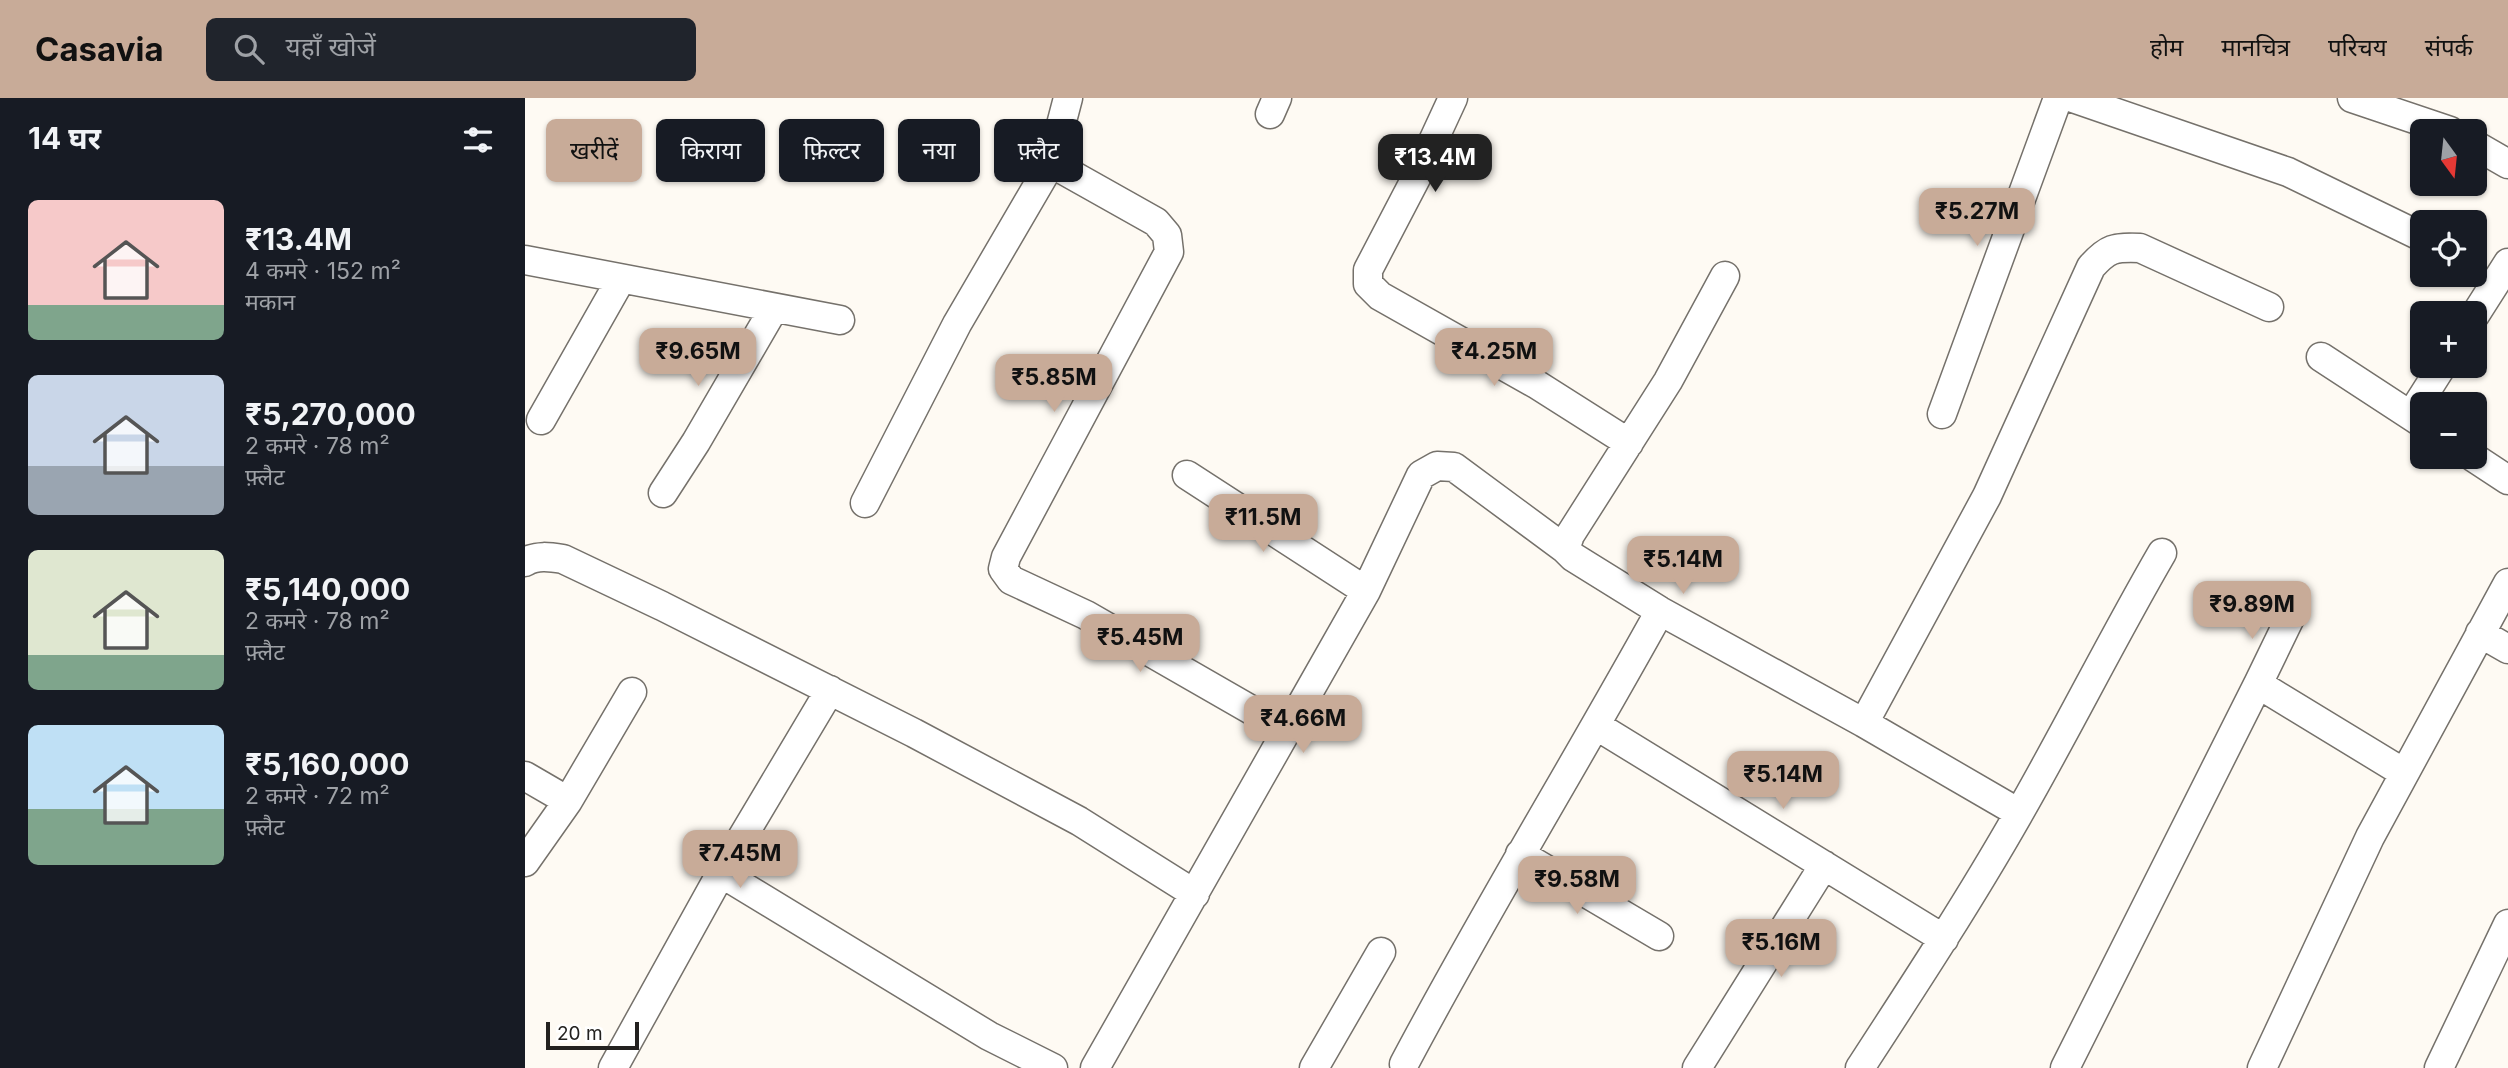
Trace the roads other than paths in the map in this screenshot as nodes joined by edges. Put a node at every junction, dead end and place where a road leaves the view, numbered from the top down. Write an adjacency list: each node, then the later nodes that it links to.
1 (1068, 98): 6 (street)
2 (1453, 98): 25 (street)
3 (2057, 98): 22 (street)
4 (2073, 98): 12 (street)
5 (2353, 98): 7 (street)
6 (1063, 119)
7 (2415, 119)
8 (2487, 152): 9 (street)
9 (2508, 164)
10 (1083, 181): 45 (street)
11 (1040, 182): 30 (street)
12 (2410, 231)
13 (525, 260): 16 (street)
14 (2493, 270): 17 (street)
15 (1725, 276): 25 (street)
16 (621, 279): 19 (street); 24 (street)
17 (2481, 301)
18 (2269, 307): 43 (street)
19 (774, 308): 20 (street); 29 (street)
20 (840, 320)
21 (2321, 357): 23 (street)
22 (1942, 414)
23 (2410, 415)
24 (541, 420)
25 (1629, 443): 31 (street)
26 (2487, 466): 28 (street)
27 (1187, 475): 35 (street)
28 (2508, 480)
29 (663, 493)
30 (865, 503)
31 (1565, 549): 35 (street); 36 (street)
32 (2162, 553): 49 (street)
33 (525, 562): 41 (street)
34 (2508, 583): 38 (street)
35 (1366, 592): 45 (street)
36 (1660, 611): 43 (street); 44 (street)
37 (2290, 618): 40 (street)
38 (2480, 633): 39 (street); 46 (street)
39 (2508, 649)
40 (2258, 684): 46 (street); 66 (street)
41 (829, 690): 53 (street); 54 (street)
42 (632, 692): 48 (street)
43 (1864, 723): 49 (street)
44 (1597, 726): 50 (street); 52 (street)
45 (1288, 731): 54 (street)
46 (2404, 773): 67 (street)
47 (525, 776): 48 (street)
48 (568, 801): 51 (street)
49 (2019, 813): 57 (street)
50 (1520, 854): 56 (street); 59 (street)
51 (525, 862)
52 (1824, 864): 57 (street); 64 (street)
53 (721, 873): 60 (street); 61 (street)
54 (1195, 894): 62 (street)
55 (2508, 924): 68 (street)
56 (1659, 936)
57 (1944, 939): 65 (street)
58 (1381, 952): 63 (street)
59 (1404, 1064)
60 (613, 1068)
61 (1053, 1068)
62 (1095, 1068)
63 (1314, 1068)
64 (1697, 1068)
65 (1860, 1068)
66 (2065, 1068)
67 (2262, 1068)
68 (2439, 1068)

